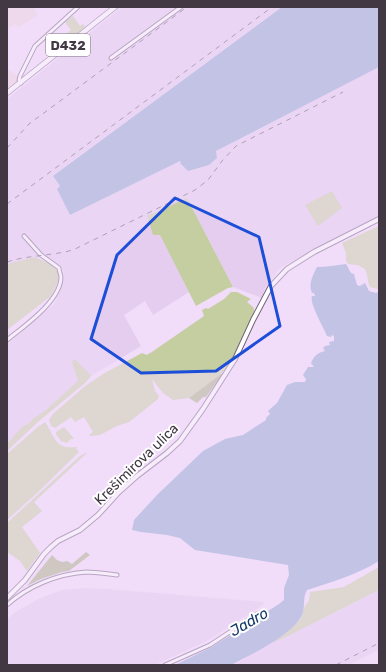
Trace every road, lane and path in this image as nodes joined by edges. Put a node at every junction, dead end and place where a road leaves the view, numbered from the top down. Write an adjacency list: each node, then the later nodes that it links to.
1 (78, 7): 5 (street)
2 (115, 7): 5 (main road, D432)
3 (181, 7): 4 (street)
4 (111, 58)
5 (21, 83): 6 (main road, D432)
6 (7, 94)
7 (379, 219): 11 (main road, Krešimirova ulica)
8 (24, 236): 9 (street)
9 (7, 340)
10 (116, 575): 12 (street)
11 (7, 598)
12 (7, 605)
13 (257, 614): 14 (street)
14 (165, 665)

